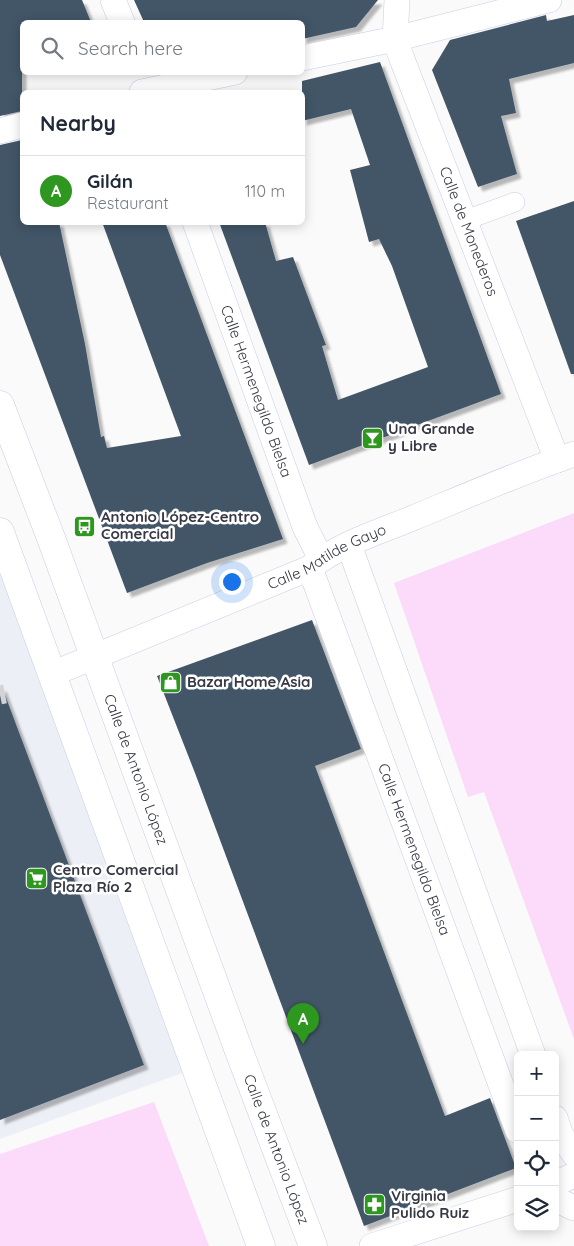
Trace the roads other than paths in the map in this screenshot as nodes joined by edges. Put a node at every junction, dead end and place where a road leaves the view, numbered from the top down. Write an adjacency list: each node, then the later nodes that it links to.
1 (113, 0): 4 (street)
2 (397, 0): 5 (street, Calle de Monederos)
3 (549, 0): 5 (street)
4 (121, 20)
5 (395, 38): 6 (street); 12 (street, Calle de Monederos)
6 (305, 57)
7 (217, 75): 8 (street)
8 (145, 87)
9 (20, 126): 10 (street)
10 (0, 131)
11 (515, 202): 12 (street)
12 (463, 221): 15 (street, Calle de Monederos)
13 (196, 225): 18 (street, Calle Hermenegildo Bielsa)
14 (0, 405): 19 (main road, Calle de Antonio López)
15 (565, 457): 17 (street, Calle Matilde Gayo)
16 (0, 532): 20 (main road)
17 (349, 545): 18 (street, Calle Matilde Gayo); 21 (street)
18 (315, 564): 19 (street, Calle Matilde Gayo); 22 (street, Calle Hermenegildo Bielsa)
19 (94, 656): 20 (street, Calle Matilde Gayo); 31 (main road, Calle de Antonio López)
20 (52, 674): 30 (main road)
21 (532, 1051)
22 (514, 1120)
23 (559, 1129): 24 (street)
24 (574, 1154)
25 (574, 1175): 26 (street)
26 (559, 1182)
27 (514, 1200): 32 (street)
28 (559, 1201): 29 (street)
29 (574, 1208)
30 (261, 1246)
31 (313, 1246)
32 (372, 1246)

